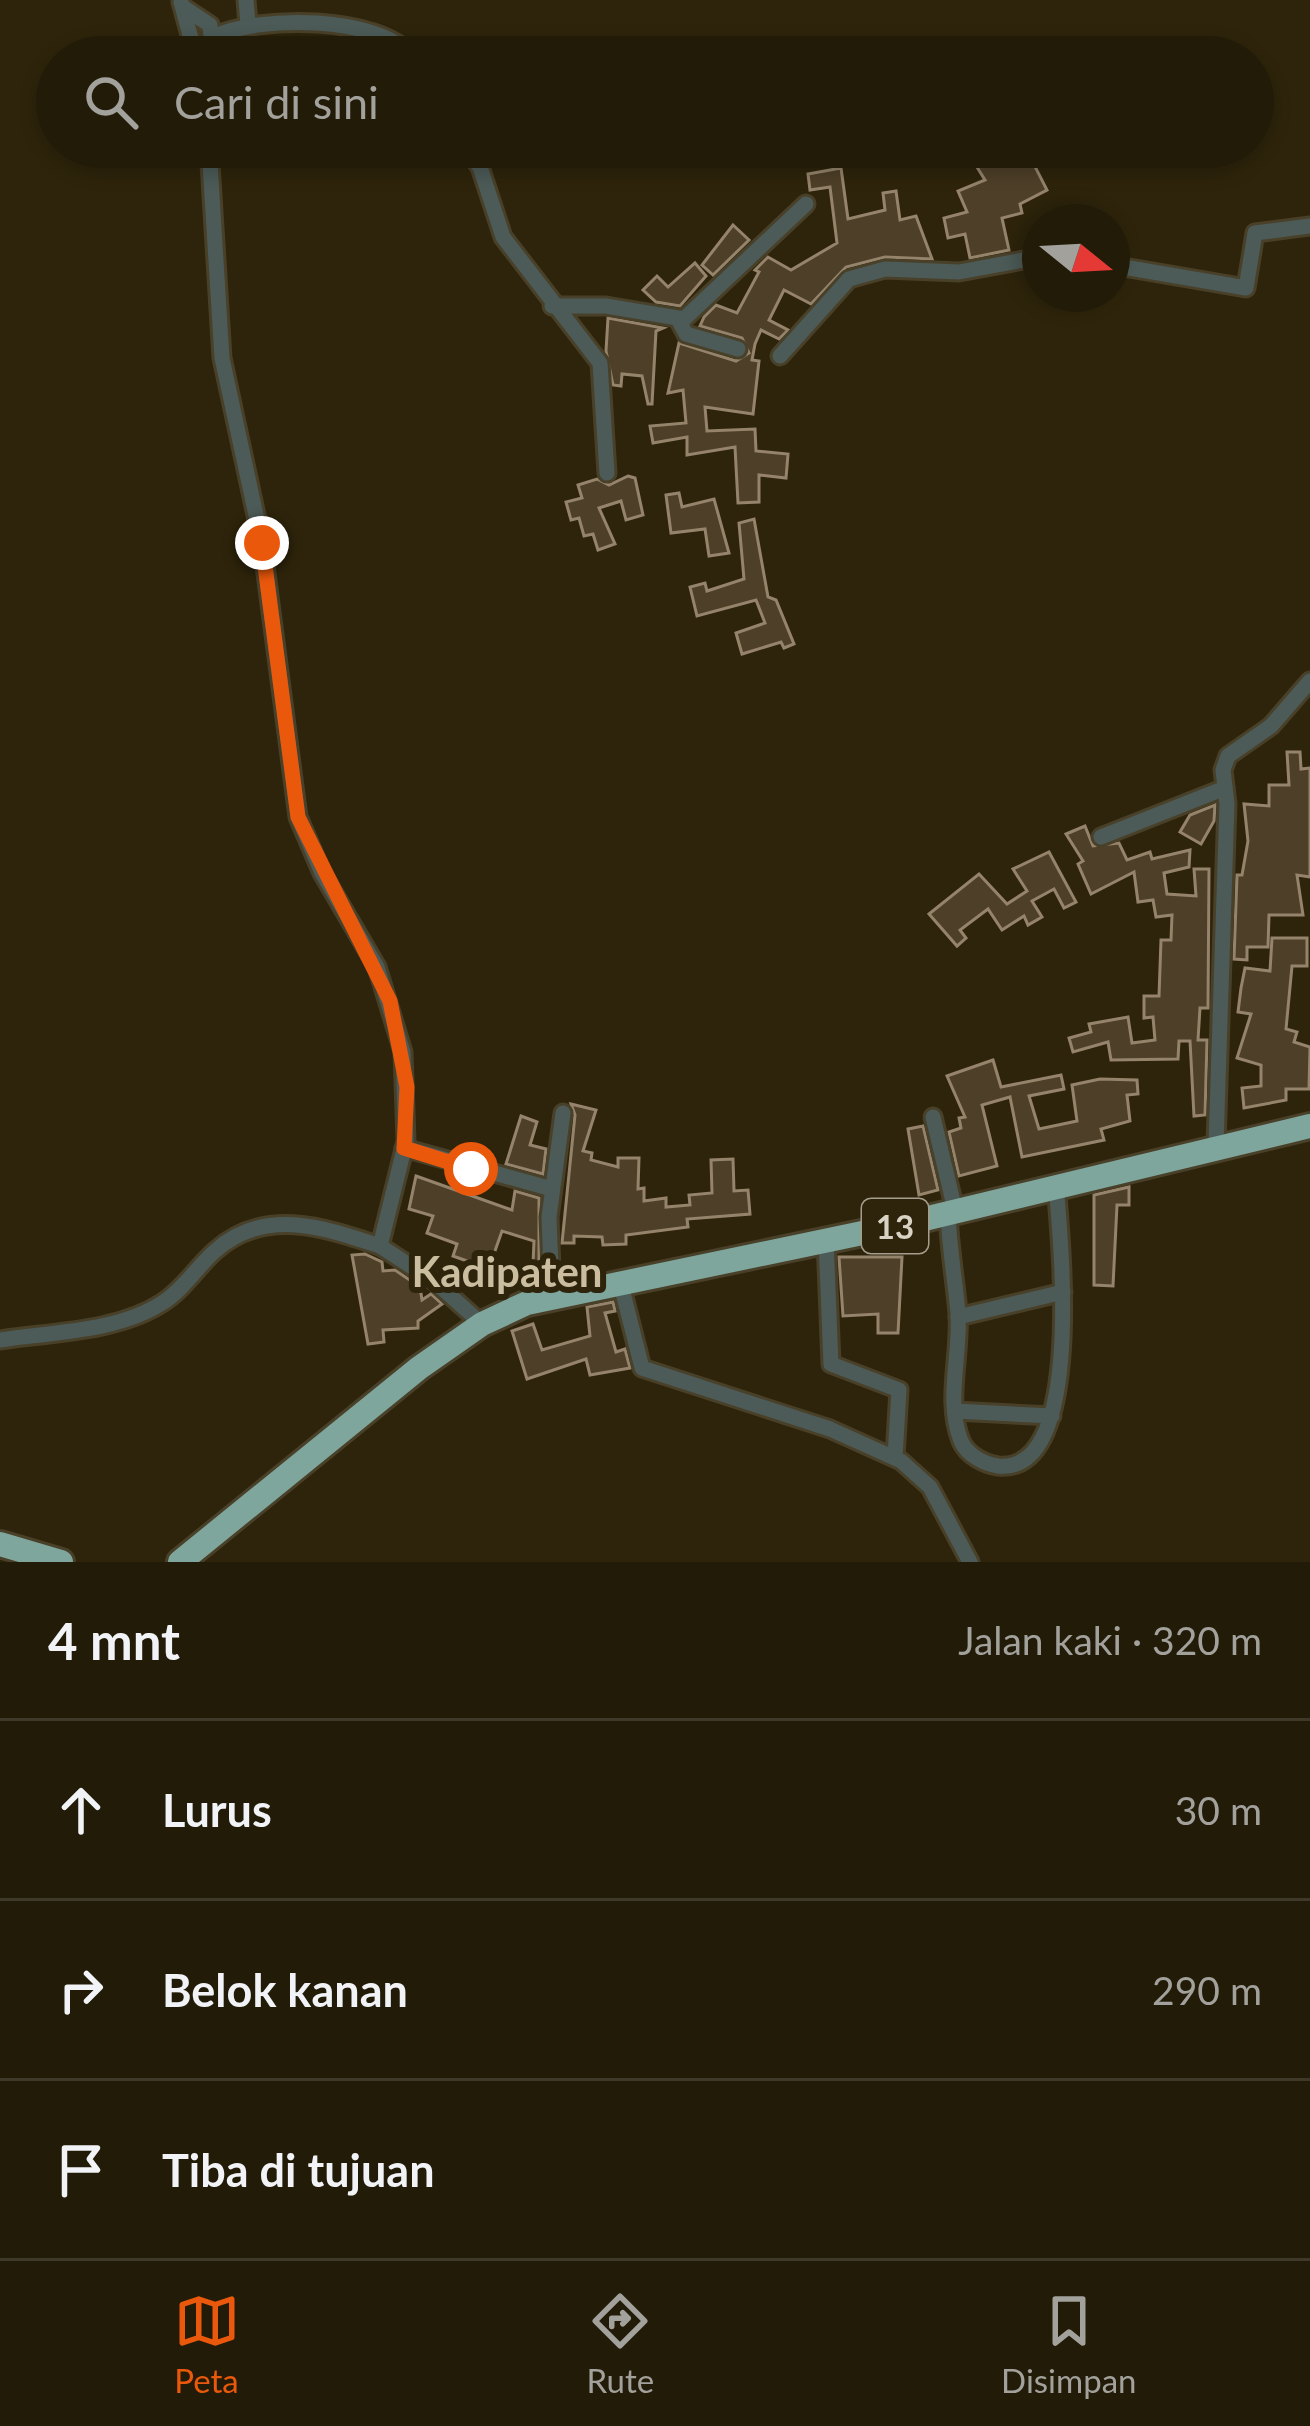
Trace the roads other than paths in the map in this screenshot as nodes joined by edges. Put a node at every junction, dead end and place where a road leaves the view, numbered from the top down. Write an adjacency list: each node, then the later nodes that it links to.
1 (246, 0): 3 (street)
2 (181, 4): 4 (street); 5 (street)
3 (248, 24): 6 (street); 7 (street)
4 (190, 36)
5 (213, 36)
6 (216, 36)
7 (372, 36)
8 (210, 168): 26 (street)
9 (480, 168): 14 (street)
10 (806, 204): 15 (street)
11 (1310, 226): 13 (street)
12 (1022, 260): 17 (street)
13 (1130, 268)
14 (552, 306): 15 (street); 18 (street)
15 (678, 319): 16 (street)
16 (738, 349)
17 (780, 356)
18 (608, 473)
19 (1310, 681): 20 (street)
20 (1226, 788): 21 (street); 25 (street)
21 (1101, 837)
22 (563, 1113): 28 (street)
23 (933, 1117): 29 (street)
24 (1310, 1126): 25 (highway, 13)
25 (1216, 1144): 27 (highway, 13)
26 (404, 1148): 28 (street); 31 (street)
27 (1056, 1184): 29 (highway, 13); 33 (street)
28 (552, 1189): 34 (street)
29 (951, 1211): 30 (highway, 13); 35 (street)
30 (826, 1240): 32 (highway, 13); 40 (street)
31 (380, 1246): 36 (street); 37 (street)
32 (620, 1281): 34 (highway, 13); 40 (street)
33 (1063, 1292): 35 (street); 39 (street)
34 (552, 1295): 36 (highway, 13)
35 (958, 1317): 38 (street)
36 (482, 1324): 43 (highway, 13)
37 (0, 1340)
38 (956, 1411): 39 (street); 39 (street)
39 (1052, 1416)
40 (895, 1457): 44 (street)
41 (0, 1544): 42 (highway)
42 (61, 1562)
43 (180, 1562)
44 (970, 1562)

